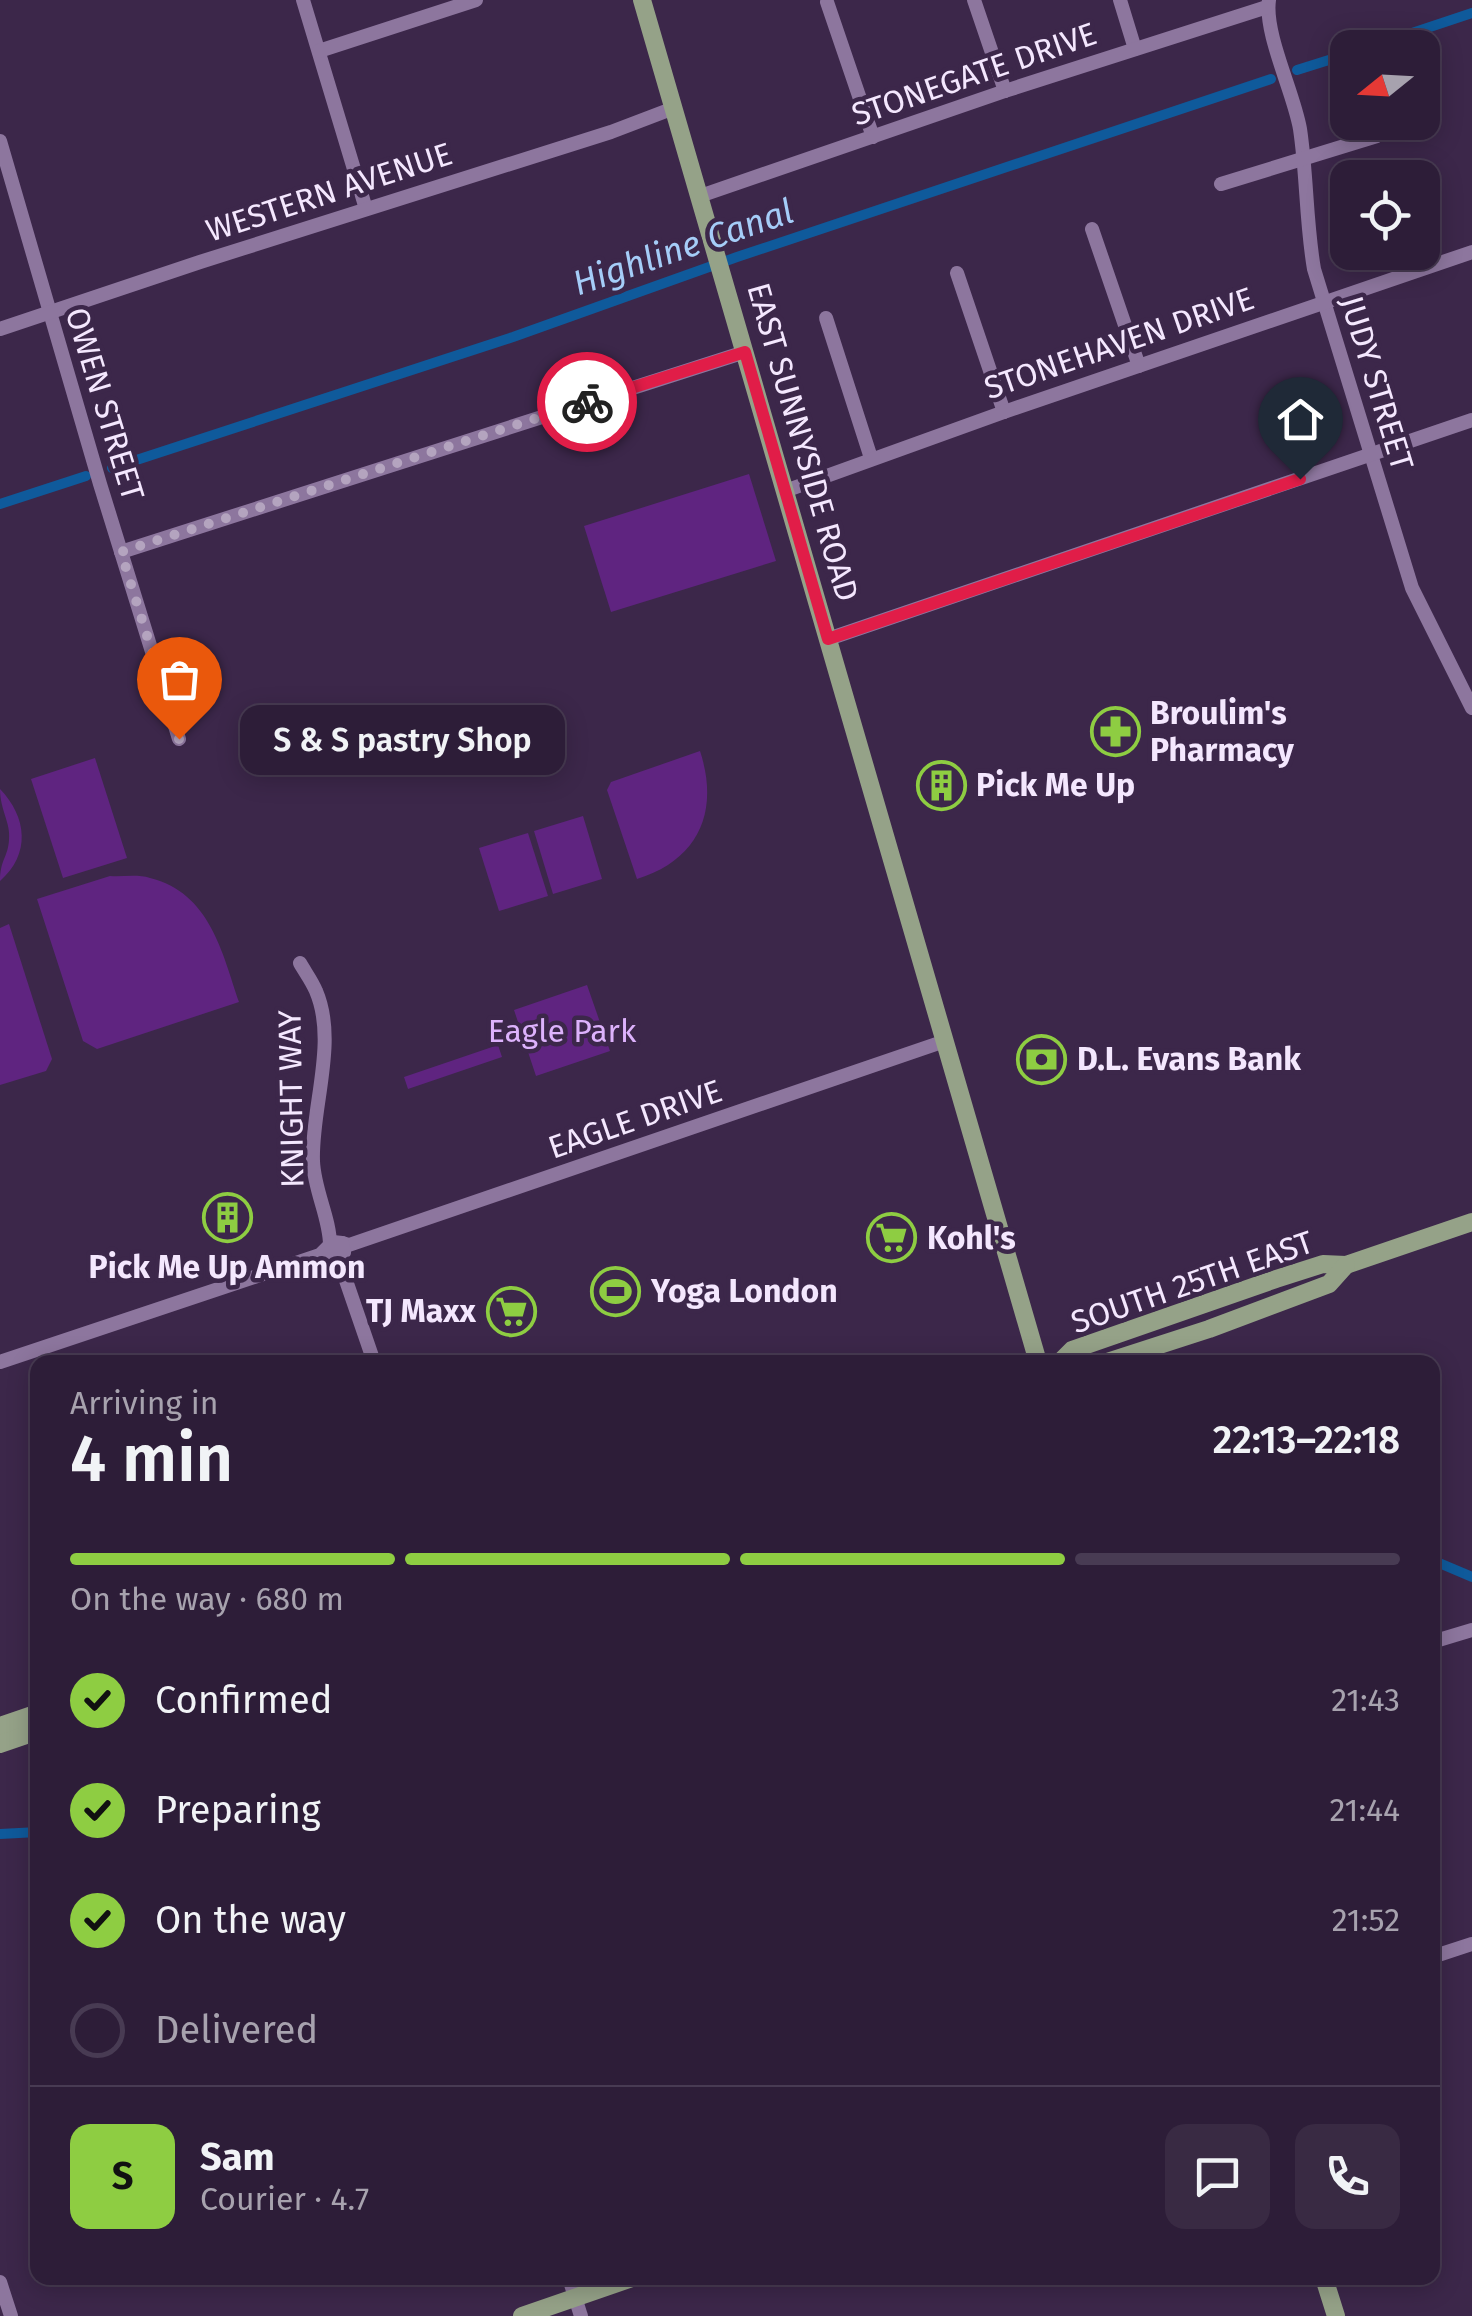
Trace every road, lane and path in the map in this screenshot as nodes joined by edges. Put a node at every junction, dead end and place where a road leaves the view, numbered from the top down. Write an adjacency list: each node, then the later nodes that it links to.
1 (304, 0): 9 (street)
2 (476, 0): 9 (street)
3 (642, 0): 11 (main road, EAST SUNNYSIDE ROAD)
4 (974, 0): 10 (street)
5 (1120, 0): 8 (street)
6 (828, 2): 12 (street)
7 (1268, 4): 8 (street, STONEGATE DRIVE); 15 (street, JUDY STREET)
8 (1135, 49): 10 (street, STONEGATE DRIVE)
9 (319, 51): 18 (street)
10 (1005, 91): 12 (street, STONEGATE DRIVE)
11 (674, 108): 17 (main road, EAST SUNNYSIDE ROAD); 18 (street, WESTERN AVENUE)
12 (873, 137): 17 (street, STONEGATE DRIVE)
13 (1363, 140): 15 (street)
14 (1, 148): 23 (street, OWEN STREET)
15 (1302, 158): 16 (street); 22 (street, JUDY STREET)
16 (1222, 184)
17 (700, 196): 26 (main road, EAST SUNNYSIDE ROAD)
18 (366, 209): 23 (street, WESTERN AVENUE)
19 (1092, 229): 27 (street)
20 (1472, 252): 22 (street, STONEHAVEN DRIVE)
21 (957, 272): 28 (street)
22 (1324, 302): 27 (street, STONEHAVEN DRIVE); 30 (street, JUDY STREET)
23 (49, 313): 25 (street, WESTERN AVENUE); 33 (street, OWEN STREET)
24 (826, 318): 31 (street)
25 (0, 329)
26 (745, 352): 32 (main road, EAST SUNNYSIDE ROAD); 33 (street)
27 (1139, 366): 28 (street, STONEHAVEN DRIVE)
28 (1004, 412): 31 (street, STONEHAVEN DRIVE)
29 (1472, 420): 30 (street)
30 (1369, 455): 34 (street); 35 (street, JUDY STREET)
31 (871, 458): 32 (street, STONEHAVEN DRIVE)
32 (785, 490): 34 (main road, EAST SUNNYSIDE ROAD)
33 (121, 552): 36 (street, OWEN STREET)
34 (828, 639): 38 (main road, EAST SUNNYSIDE ROAD)
35 (1472, 708)
36 (179, 739)
37 (300, 964): 40 (street, KNIGHT WAY)
38 (945, 1041): 40 (street, EAGLE DRIVE); 43 (main road, EAST SUNNYSIDE ROAD)
39 (1472, 1222): 41 (main road, SOUTH 25TH EAST)
40 (336, 1250): 42 (street, KNIGHT WAY); 46 (street, EAGLE DRIVE)
41 (1346, 1265): 44 (main road, SOUTH 25TH EAST); 45 (main road, SOUTH 25TH EAST)
42 (372, 1355)
43 (1036, 1355)
44 (1067, 1355)
45 (1128, 1355)
46 (0, 1362)
47 (1472, 1630): 48 (street)
48 (1440, 1640)
49 (30, 1717): 50 (main road)
50 (0, 1726)
51 (30, 1731): 52 (main road)
52 (0, 1744)
53 (1472, 1944): 54 (street)
54 (1440, 1954)
55 (0, 2282): 59 (street)
56 (619, 2285): 58 (main road)
57 (1326, 2285): 61 (main road)
58 (578, 2307): 60 (main road)
59 (11, 2316)
60 (522, 2316)
61 (1336, 2316)

